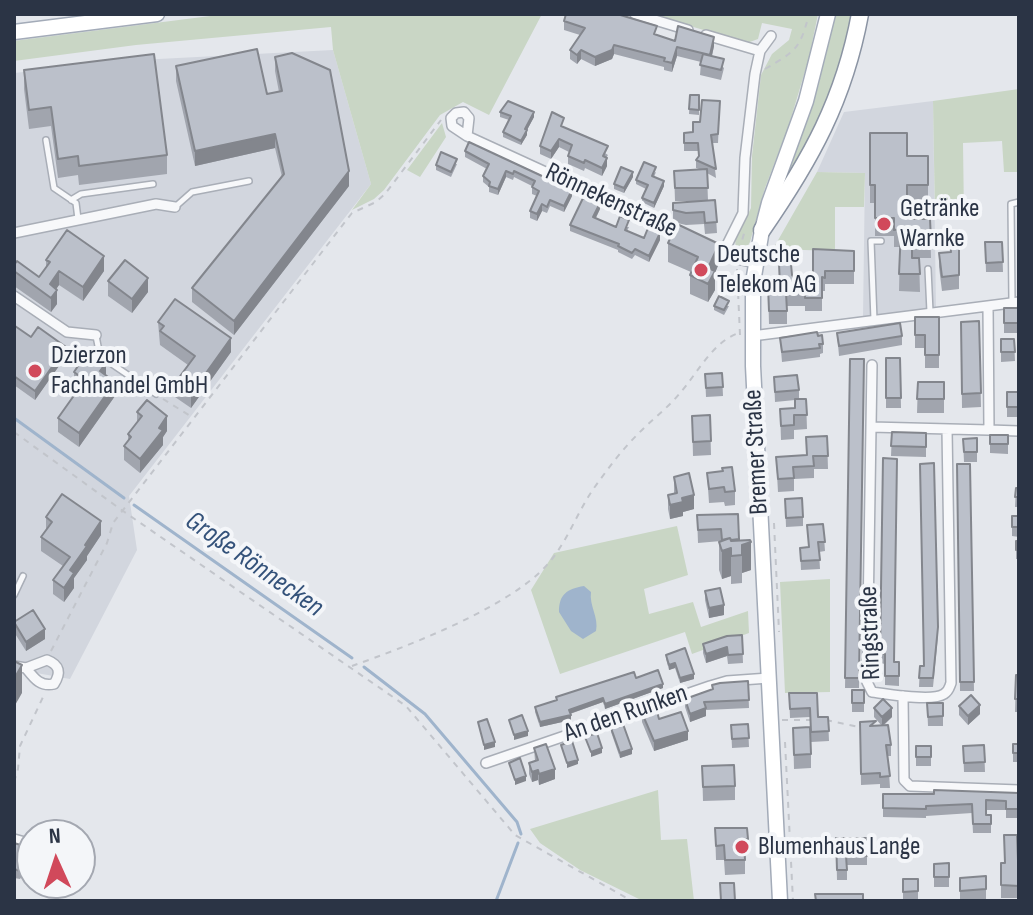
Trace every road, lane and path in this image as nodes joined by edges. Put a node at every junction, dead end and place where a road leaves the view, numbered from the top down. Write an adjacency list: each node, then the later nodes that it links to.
1 (157, 14): 6 (main road)
2 (635, 14): 8 (street)
3 (809, 14): 9 (path)
4 (828, 14): 19 (main road, Bremer Straße)
5 (860, 14): 19 (highway)
6 (14, 32)
7 (771, 36): 8 (street)
8 (760, 51): 9 (street)
9 (755, 74): 22 (street)
10 (451, 118): 11 (street, Rönnekenstraße); 11 (street, Rönnekenstraße); 34 (path)
11 (467, 136): 22 (street, Rönnekenstraße)
12 (46, 140): 15 (lane)
13 (249, 181): 17 (lane)
14 (153, 184): 15 (lane)
15 (71, 200): 18 (lane)
16 (1019, 202): 26 (lane)
17 (175, 207): 18 (street)
18 (78, 220): 20 (street)
19 (762, 230): 23 (main road, Bremer Straße)
20 (14, 233)
21 (881, 241): 29 (lane)
22 (723, 253): 23 (street, Rönnekenstraße)
23 (755, 263): 30 (main road, Bremer Straße)
24 (928, 269): 28 (lane)
25 (14, 296): 31 (street)
26 (1016, 302): 27 (street)
27 (988, 306): 28 (street); 37 (street)
28 (930, 313): 29 (street)
29 (874, 321): 30 (street)
30 (752, 333): 45 (path); 47 (main road, Bremer Straße)
31 (96, 335): 33 (lane)
32 (872, 365): 35 (street, Ringstraße)
33 (156, 394): 34 (path)
34 (194, 419): 40 (path)
35 (871, 427): 36 (street); 49 (street, Ringstraße)
36 (947, 429): 37 (street); 49 (street, Ringstraße)
37 (989, 430): 38 (street)
38 (1019, 431)
39 (14, 432): 40 (path)
40 (123, 511): 43 (path); 45 (path)
41 (23, 576): 42 (lane)
42 (14, 595)
43 (47, 660): 46 (street); 48 (street)
44 (14, 666): 46 (street)
45 (350, 666): 55 (path)
46 (26, 668): 48 (street)
47 (769, 678): 50 (main road, Bremer Straße); 52 (street, An den Runken)
48 (46, 686): 53 (path)
49 (903, 696): 54 (street)
50 (771, 721): 51 (path); 56 (main road, Bremer Straße)
51 (861, 727)
52 (486, 763)
53 (14, 782)
54 (1019, 790)
55 (632, 901)
56 (780, 901)

